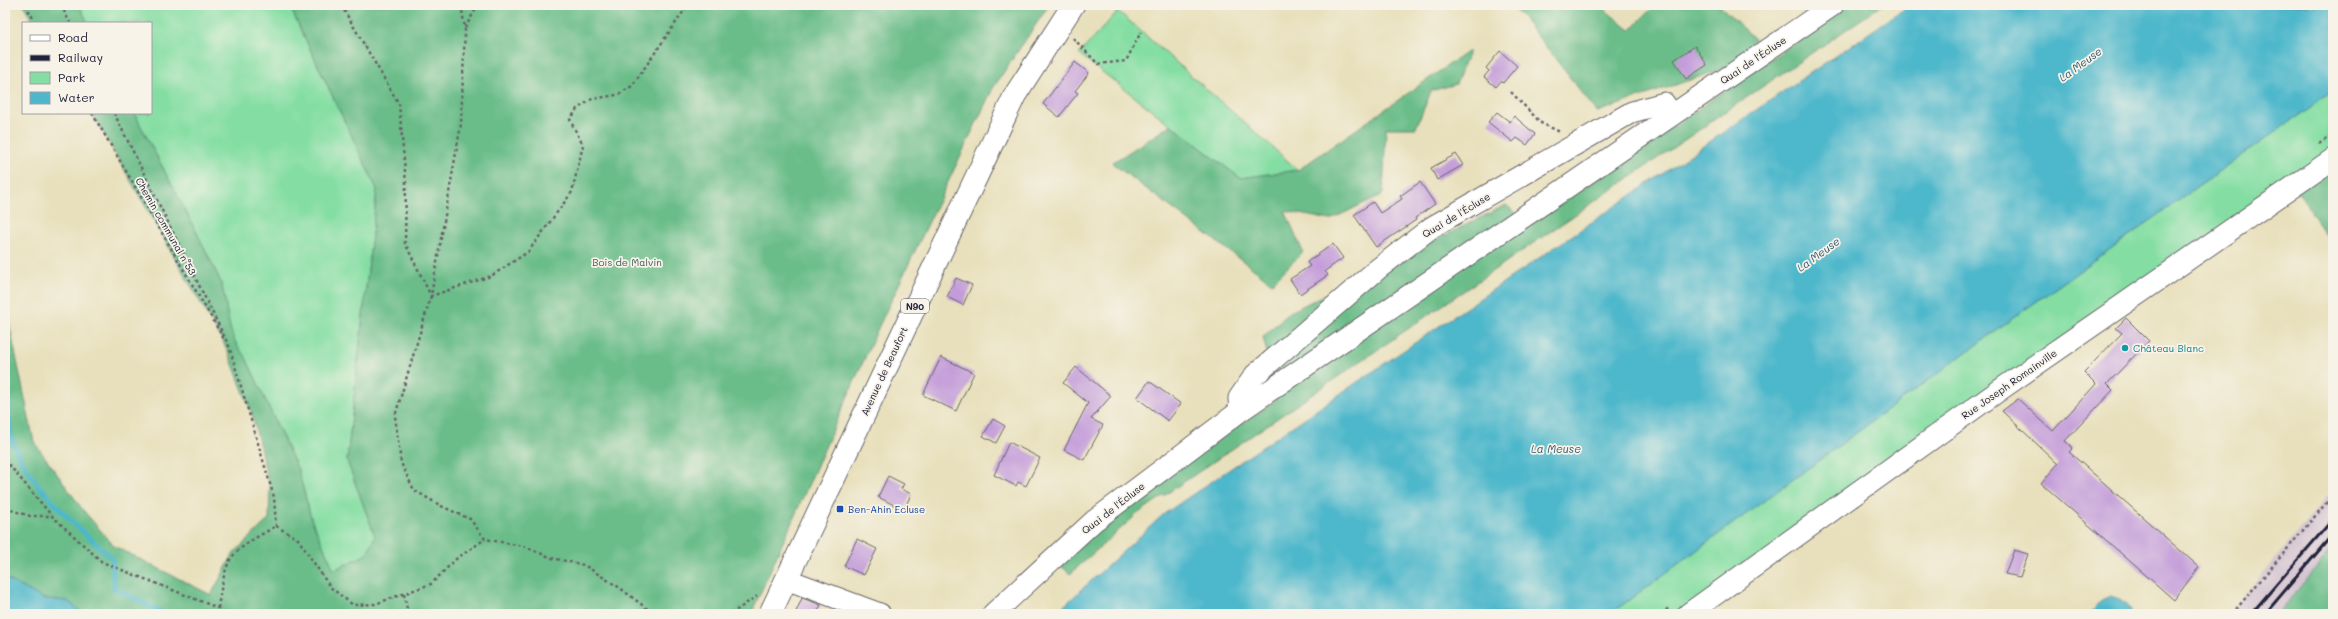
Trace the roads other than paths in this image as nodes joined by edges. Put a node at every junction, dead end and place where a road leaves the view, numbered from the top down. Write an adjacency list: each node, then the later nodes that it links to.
1 (1073, 5): 6 (main road, Avenue de Beaufort / N90)
2 (1833, 5): 3 (street, Quai de l'Écluse)
3 (1672, 115): 5 (street, Quai de l'Écluse); 5 (street, Quai de l'Écluse)
4 (2333, 159): 10 (street, Rue Joseph Romainville)
5 (1240, 411): 9 (street, Quai de l'Écluse)
6 (786, 579): 7 (main road, Avenue de Beaufort / N90); 8 (street)
7 (770, 614)
8 (880, 614)
9 (993, 614)
10 (1688, 614)

